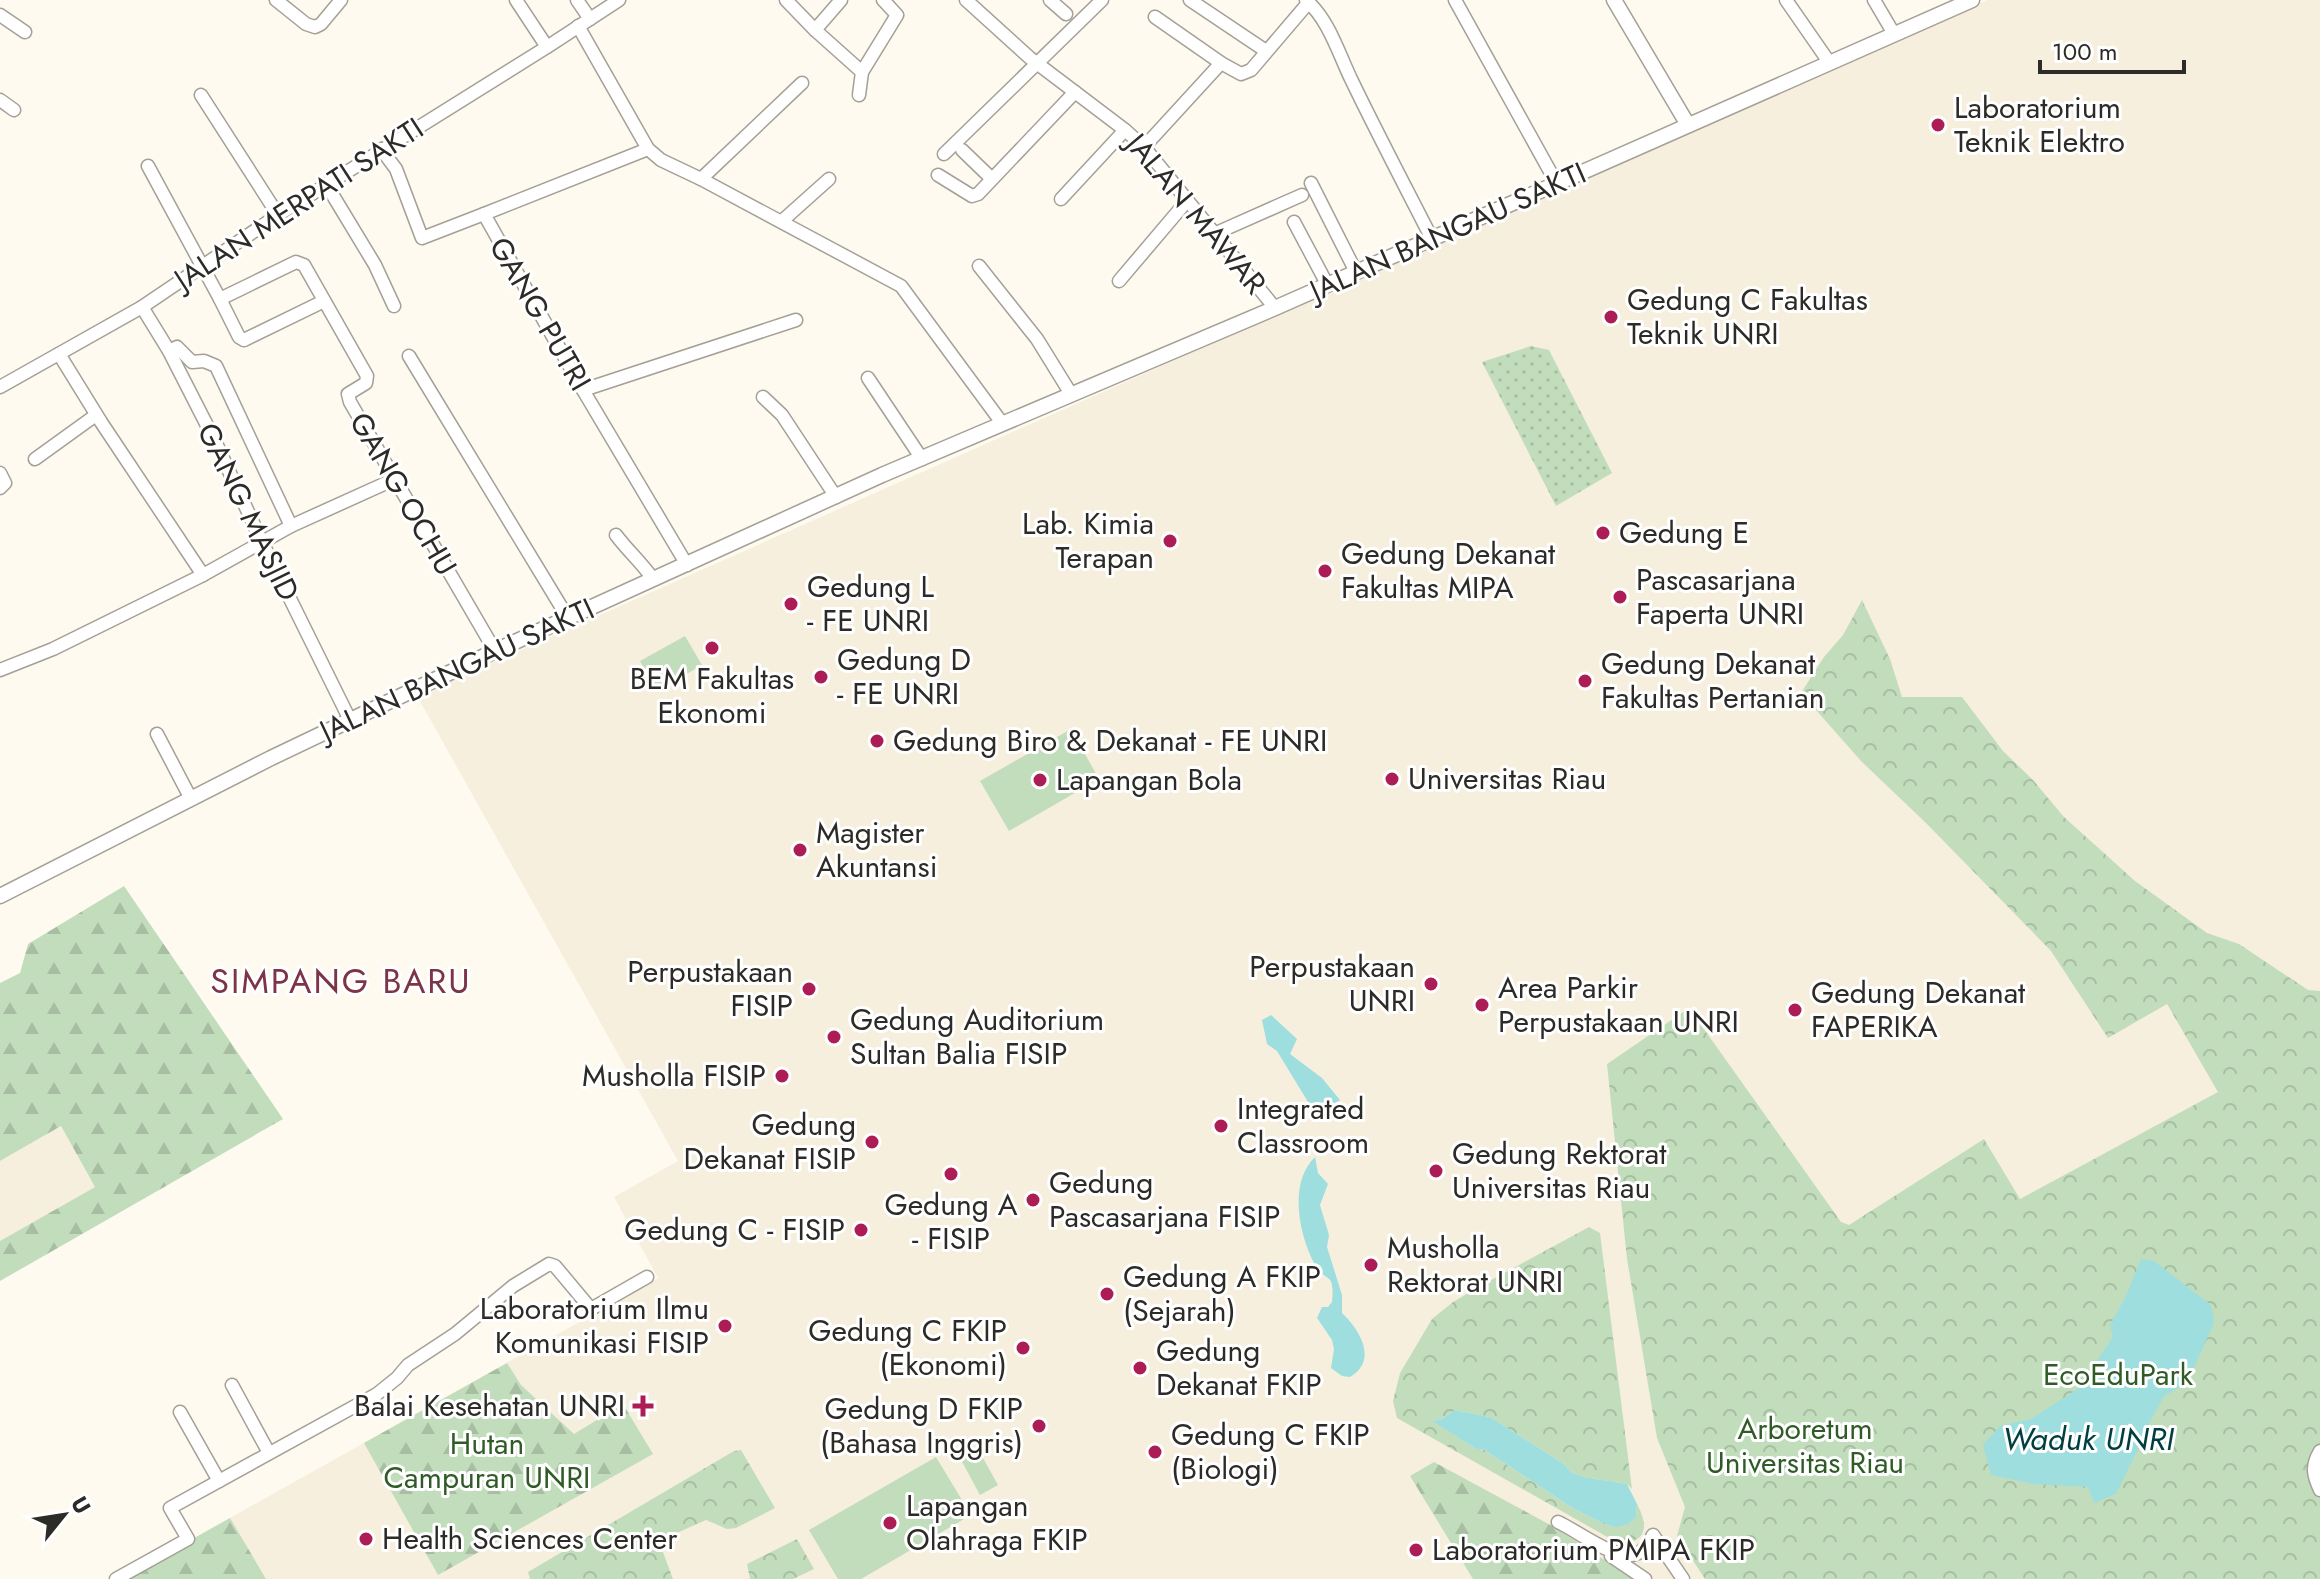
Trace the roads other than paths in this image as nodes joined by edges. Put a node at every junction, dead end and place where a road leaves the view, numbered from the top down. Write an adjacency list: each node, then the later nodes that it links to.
1 (341, 0): 18 (street)
2 (516, 0): 27 (street)
3 (577, 0): 22 (street)
4 (619, 0): 22 (street)
5 (786, 0): 24 (street)
6 (841, 0): 24 (street)
7 (883, 0): 32 (street)
8 (966, 0): 29 (street, JALAN MAWAR)
9 (1050, 0): 19 (street)
10 (1102, 0): 29 (street)
11 (1190, 0): 28 (street)
12 (1455, 0): 53 (street)
13 (1614, 0): 39 (street)
14 (1786, 0): 30 (street)
15 (1874, 0): 26 (street)
16 (1972, 0): 26 (street, JALAN BANGAU SAKTI)
17 (1307, 1): 28 (street); 62 (street)
18 (284, 2)
19 (1066, 14)
20 (0, 15): 25 (street)
21 (1155, 17): 31 (street)
22 (590, 19): 23 (street)
23 (578, 26): 27 (street); 43 (street)
24 (815, 30): 32 (street)
25 (25, 32)
26 (1894, 34): 30 (street, JALAN BANGAU SAKTI)
27 (547, 47): 42 (street, JALAN MERPATI SAKTI)
28 (1266, 51): 31 (street)
29 (1036, 62): 34 (street, JALAN MAWAR); 45 (street)
30 (1829, 62): 39 (street, JALAN BANGAU SAKTI)
31 (1221, 63): 41 (street)
32 (862, 72): 36 (street)
33 (802, 83): 48 (street)
34 (1075, 92): 40 (street, JALAN MAWAR); 50 (street)
35 (201, 95): 58 (street)
36 (859, 95)
37 (0, 100): 38 (street)
38 (14, 110)
39 (1688, 125): 53 (street, JALAN BANGAU SAKTI)
40 (1125, 130): 41 (street, JALAN MAWAR); 55 (street)
41 (1144, 147): 56 (street, JALAN MAWAR)
42 (381, 149): 52 (street, JALAN MERPATI SAKTI); 57 (street)
43 (648, 149): 48 (street); 57 (street, GANG PUTRI)
44 (962, 150): 50 (street)
45 (944, 154)
46 (148, 166): 63 (street)
47 (938, 175): 50 (street)
48 (701, 179): 59 (street)
49 (829, 179): 59 (street)
50 (992, 179)
51 (1311, 183): 65 (street)
52 (326, 184): 58 (street, JALAN MERPATI SAKTI); 70 (street)
53 (1557, 184): 62 (street, JALAN BANGAU SAKTI)
54 (1302, 195): 61 (street)
55 (1061, 199)
56 (1186, 202): 61 (street, JALAN MAWAR); 66 (street)
57 (484, 214): 79 (street, GANG PUTRI)
58 (278, 215): 63 (street, JALAN MERPATI SAKTI)
59 (782, 221): 83 (street)
60 (1294, 222): 67 (street)
61 (1214, 234): 72 (street, JALAN MAWAR)
62 (1432, 239): 65 (street, JALAN BANGAU SAKTI)
63 (203, 266): 68 (street); 71 (street, JALAN MERPATI SAKTI)
64 (979, 266): 80 (street)
65 (1356, 272): 67 (street, JALAN BANGAU SAKTI)
66 (1119, 281)
67 (1327, 284): 72 (street, JALAN BANGAU SAKTI)
68 (220, 299): 69 (street); 69 (street)
69 (324, 301): 87 (street, GANG OCHU)
70 (394, 306)
71 (142, 307): 74 (street, GANG MASJID); 75 (street, JALAN MERPATI SAKTI)
72 (1275, 308): 80 (street, JALAN BANGAU SAKTI)
73 (796, 320): 79 (street)
74 (169, 351): 90 (street); 92 (street, GANG MASJID)
75 (59, 354): 78 (street, JALAN MERPATI SAKTI); 82 (street)
76 (409, 356): 96 (street)
77 (868, 378): 85 (street)
78 (0, 387)
79 (583, 390): 93 (street, GANG PUTRI)
80 (1071, 394): 83 (street, JALAN BANGAU SAKTI)
81 (763, 397): 89 (street)
82 (96, 415): 84 (street); 94 (street)
83 (1002, 423): 85 (street, JALAN BANGAU SAKTI)
84 (35, 459)
85 (922, 459): 89 (street, JALAN BANGAU SAKTI)
86 (0, 473): 88 (street)
87 (395, 479): 90 (street); 97 (street, GANG OCHU)
88 (0, 488)
89 (836, 497): 93 (street, JALAN BANGAU SAKTI)
90 (291, 526): 92 (street)
91 (616, 535): 95 (street)
92 (262, 542): 94 (street); 99 (street, GANG MASJID)
93 (687, 565): 95 (street, JALAN BANGAU SAKTI)
94 (203, 575): 98 (street)
95 (653, 579): 96 (street, JALAN BANGAU SAKTI)
96 (568, 618): 97 (street, JALAN BANGAU SAKTI)
97 (495, 651): 99 (street, JALAN BANGAU SAKTI)
98 (0, 670)
99 (350, 720): 101 (street, JALAN BANGAU SAKTI)
100 (157, 734): 101 (street)
101 (191, 799): 102 (street, JALAN BANGAU SAKTI)
102 (0, 896)
103 (647, 1277): 107 (street)
104 (232, 1385): 107 (street)
105 (180, 1412): 108 (street)
106 (2320, 1451): 109 (street)
107 (269, 1453): 108 (street)
108 (219, 1481): 110 (street)
109 (2320, 1490)
110 (116, 1579)
111 (1645, 1579): 112 (street)
112 (1683, 1579)

